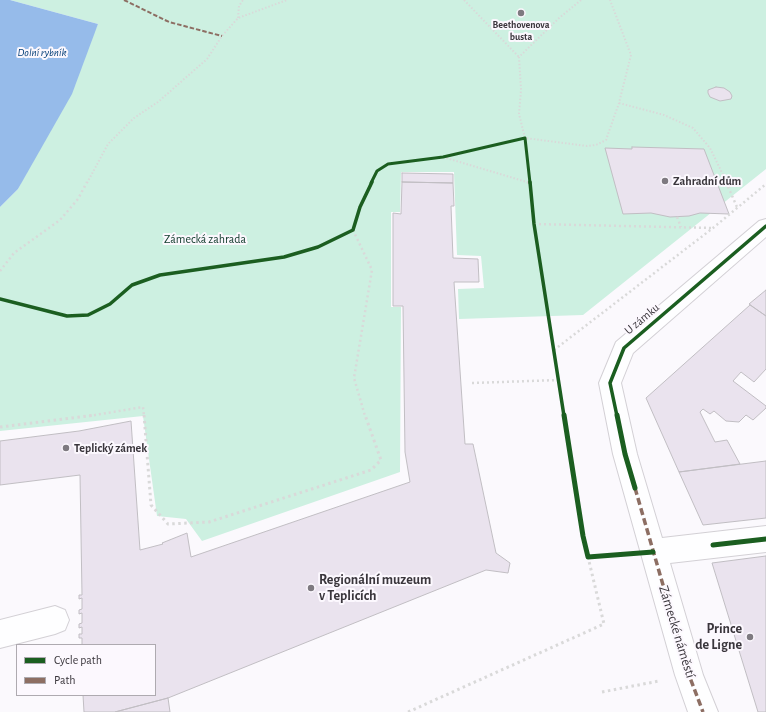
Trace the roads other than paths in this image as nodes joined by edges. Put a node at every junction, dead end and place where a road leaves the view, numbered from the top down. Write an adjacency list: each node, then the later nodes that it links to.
1 (766, 226): 3 (street, U zámku)
2 (766, 538): 3 (street)
3 (653, 552): 6 (street, Zámecké náměstí)
4 (55, 620): 5 (street)
5 (0, 634)
6 (703, 712)

